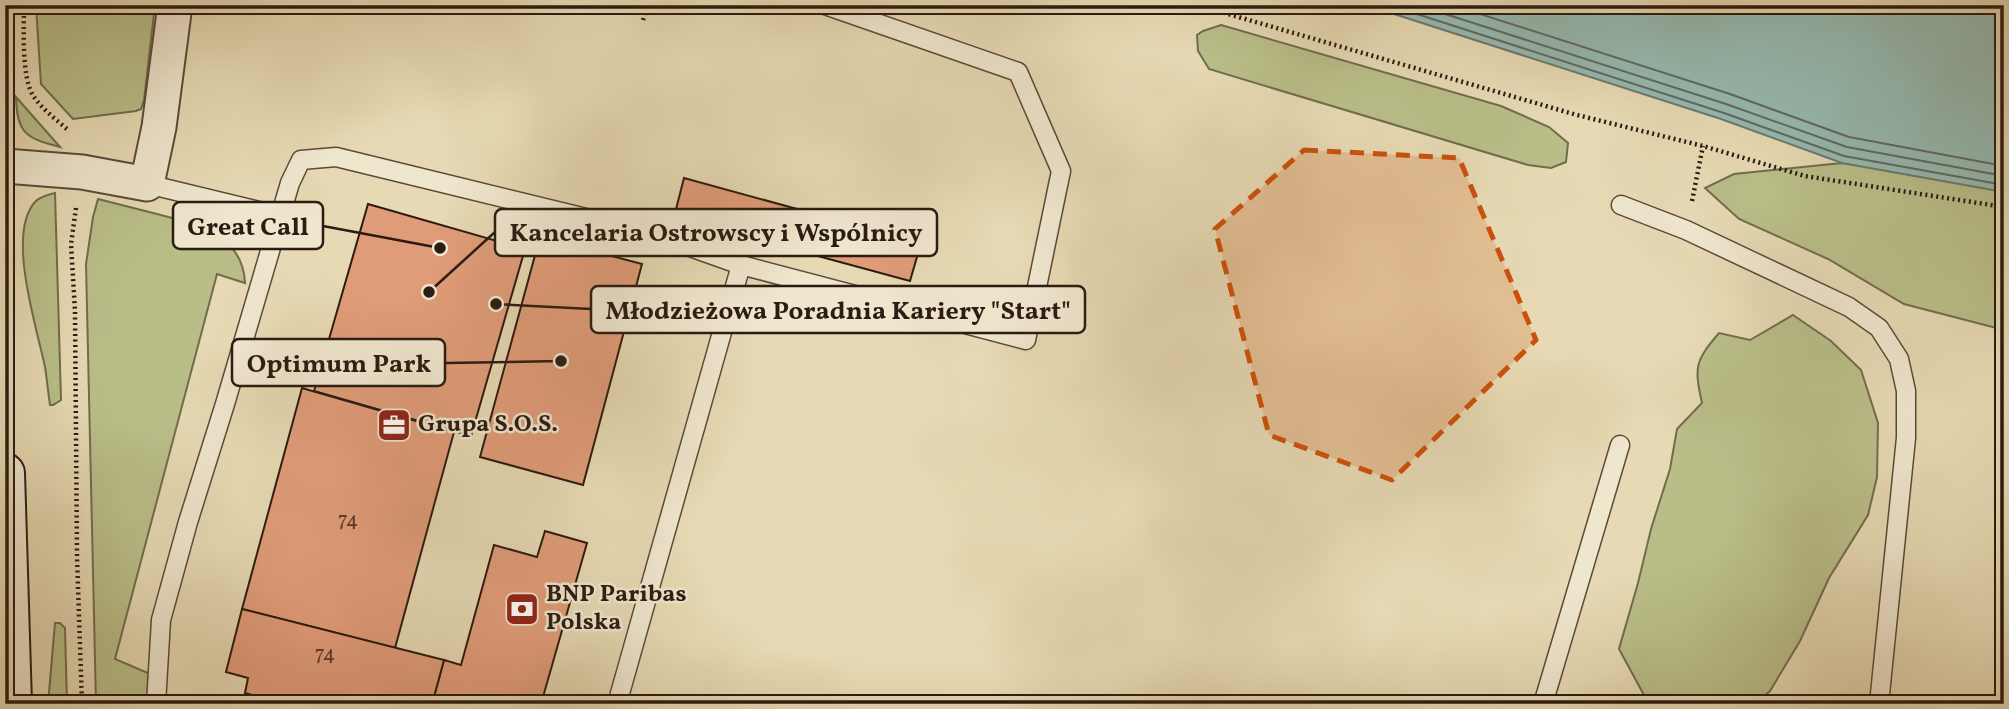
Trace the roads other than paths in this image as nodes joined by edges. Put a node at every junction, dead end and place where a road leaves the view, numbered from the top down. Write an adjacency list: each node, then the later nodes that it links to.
1 (175, 5): 4 (street)
2 (825, 5): 7 (lane)
3 (5, 166): 4 (street)
4 (147, 184): 6 (lane)
5 (1620, 205): 14 (lane)
6 (280, 216): 7 (lane); 11 (lane)
7 (741, 265): 12 (lane)
8 (1620, 445): 13 (lane)
9 (5, 474): 10 (main road)
10 (12, 704)
11 (156, 704)
12 (617, 704)
13 (1542, 704)
14 (1879, 704)

